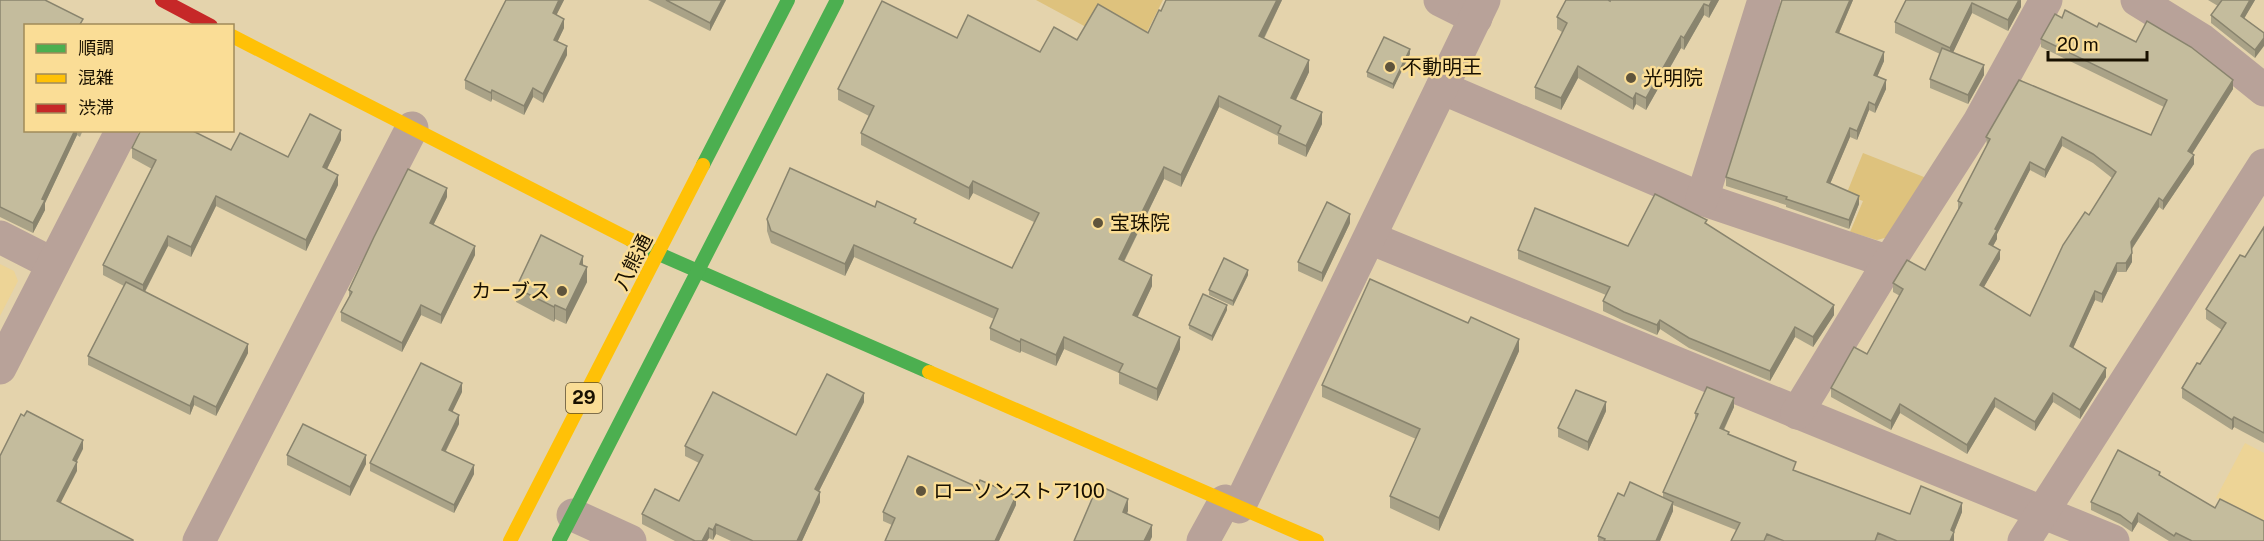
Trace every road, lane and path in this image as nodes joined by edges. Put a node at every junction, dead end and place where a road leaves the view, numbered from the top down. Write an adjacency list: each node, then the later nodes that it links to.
1 (788, 0): 17 (main road, 八熊通 / 29)
2 (837, 0): 20 (main road, 29)
3 (1440, 0): 7 (street)
4 (1764, 0): 14 (street)
5 (2046, 0): 18 (street)
6 (2137, 0): 10 (street)
7 (1480, 9): 9 (street)
8 (234, 37): 11 (main road)
9 (1442, 88): 14 (street); 16 (street)
10 (2264, 90)
11 (412, 128): 17 (main road); 26 (street)
12 (121, 132): 19 (street)
13 (2264, 165): 24 (street)
14 (1702, 199): 18 (street)
15 (0, 237): 19 (street)
16 (1370, 238): 22 (street); 23 (street)
17 (659, 254): 20 (main road); 27 (main road, 八熊通 / 29)
18 (1889, 262): 22 (street)
19 (53, 264): 21 (street)
20 (697, 271): 23 (main road); 25 (main road, 29)
21 (0, 368)
22 (1797, 412): 24 (street)
23 (1232, 504): 29 (street); 30 (main road)
24 (2042, 512): 31 (street); 32 (street)
25 (566, 528): 28 (street)
26 (199, 541)
27 (510, 541)
28 (630, 541)
29 (1203, 541)
30 (1317, 541)
31 (2024, 541)
32 (2113, 541)

